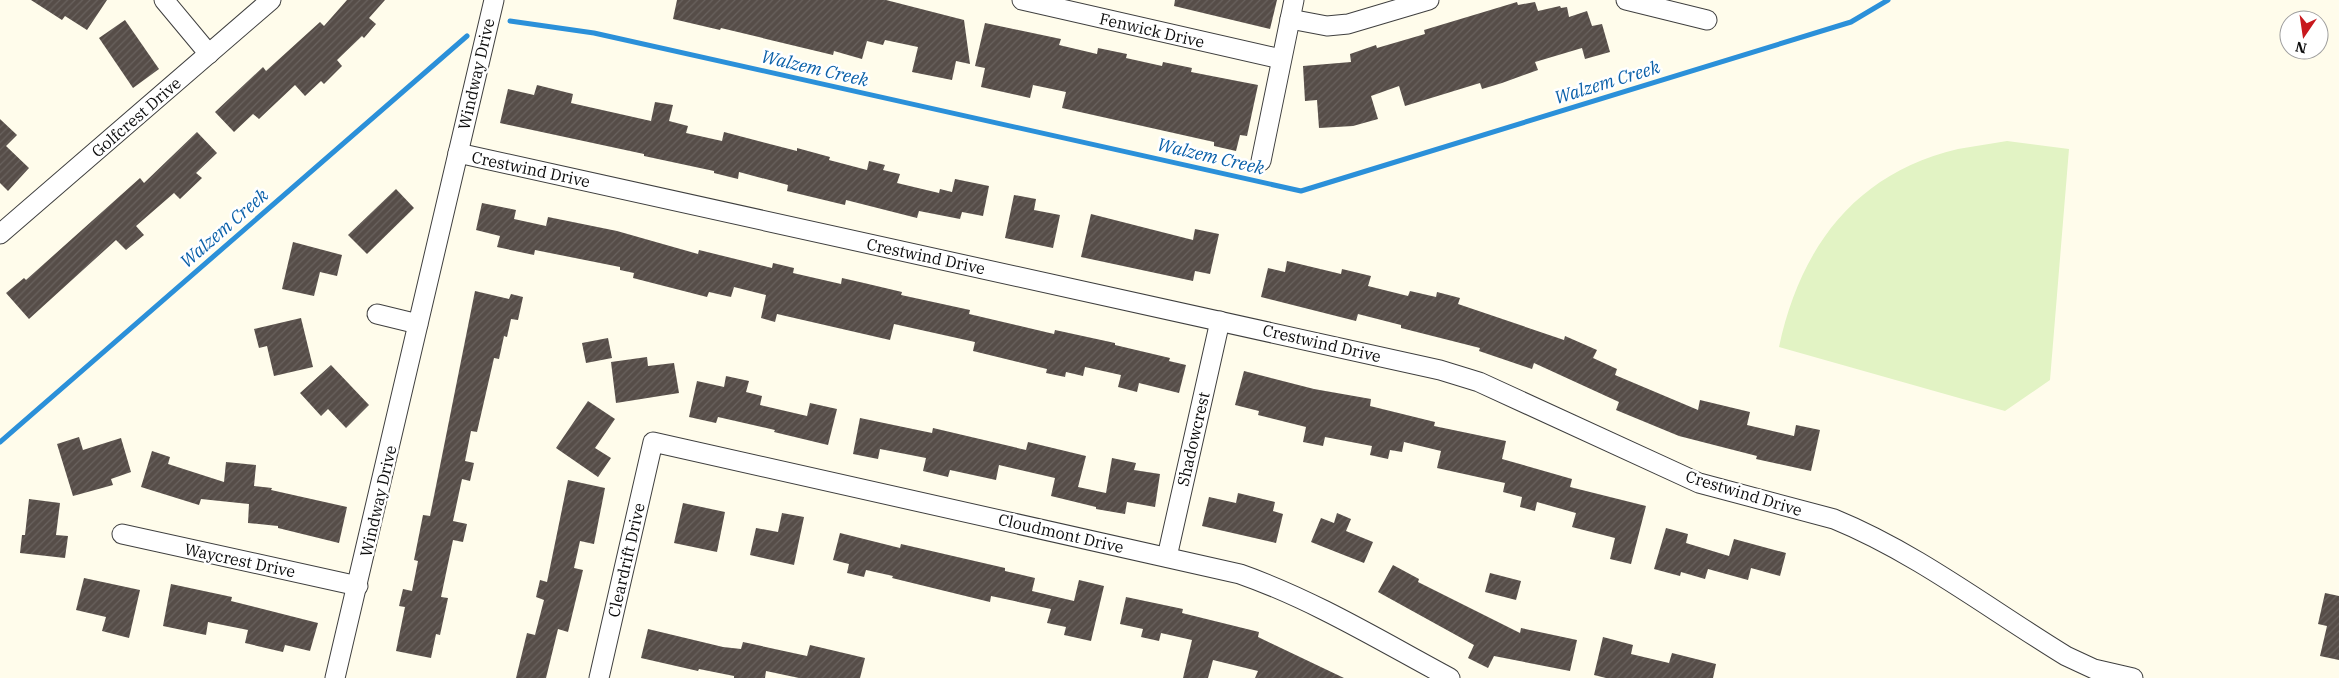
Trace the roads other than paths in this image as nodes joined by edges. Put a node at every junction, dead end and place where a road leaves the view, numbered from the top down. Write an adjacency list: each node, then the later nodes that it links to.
1 (164, 0): 10 (street)
2 (272, 0): 10 (street, Golfcrest Drive)
3 (494, 0): 12 (street, Windway Drive)
4 (1022, 0): 11 (street, Fenwick Drive)
5 (1294, 0): 8 (street)
6 (1429, 0): 8 (street)
7 (1626, 0): 9 (street)
8 (1290, 19): 11 (street)
9 (1707, 20)
10 (209, 54): 14 (street, Golfcrest Drive)
11 (1281, 59): 13 (street)
12 (458, 152): 16 (street, Crestwind Drive); 17 (street, Windway Drive)
13 (1261, 161)
14 (0, 234)
15 (377, 314): 17 (street)
16 (1220, 320): 20 (street, Shadowcrest); 25 (street, Crestwind Drive)
17 (418, 324): 21 (street, Windway Drive)
18 (653, 442): 20 (street, Cloudmont Drive); 24 (street, Cleardrift Drive)
19 (122, 534): 21 (street, Waycrest Drive)
20 (1167, 557): 22 (street, Cloudmont Drive)
21 (358, 586): 23 (street, Windway Drive)
22 (1442, 676)
23 (336, 678)
24 (599, 678)
25 (2133, 678)

